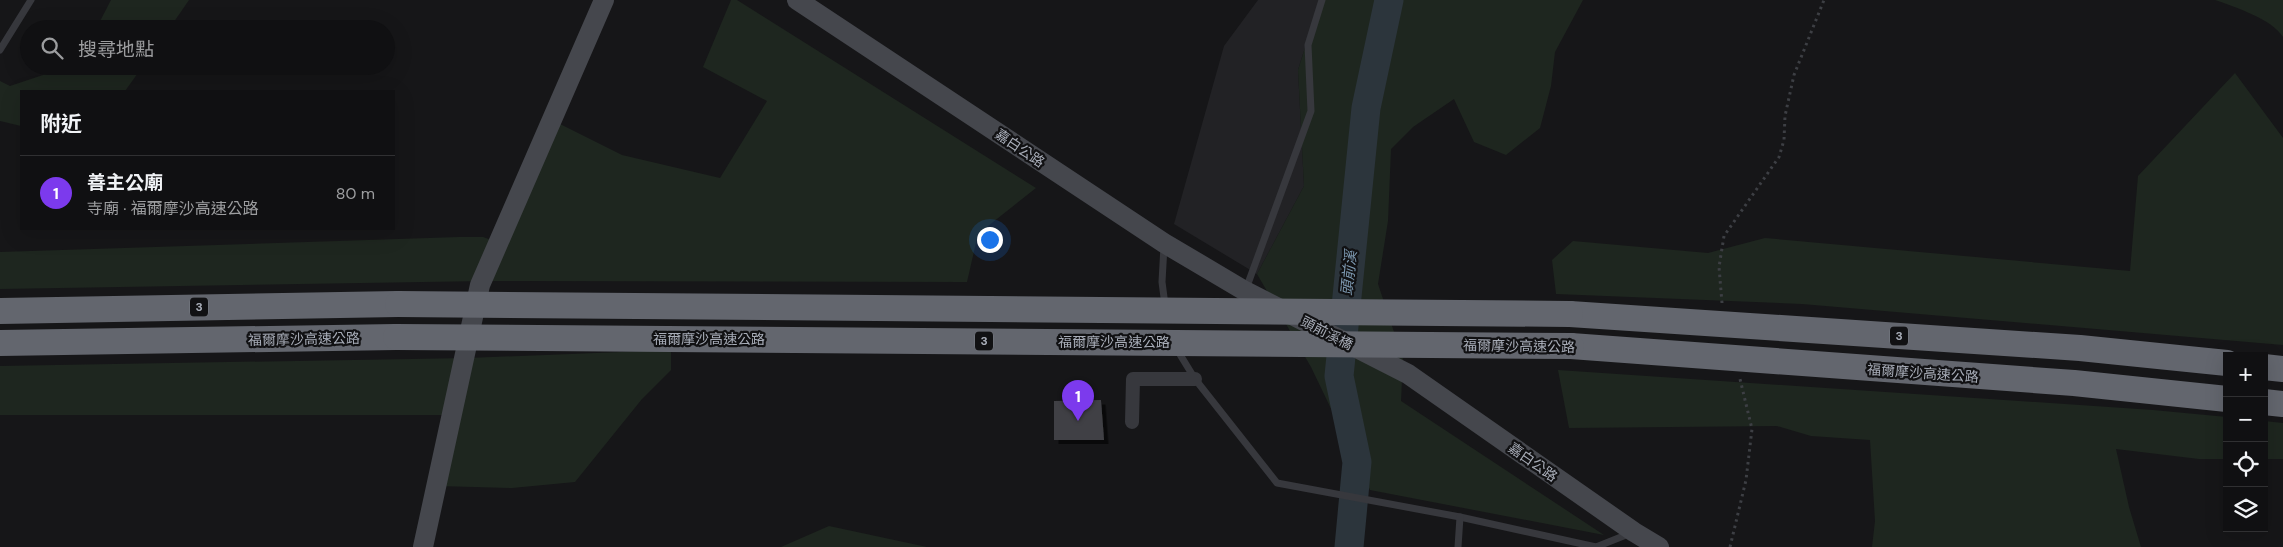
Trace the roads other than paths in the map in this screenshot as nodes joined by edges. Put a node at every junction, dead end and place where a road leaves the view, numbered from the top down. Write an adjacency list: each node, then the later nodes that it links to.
1 (31, 0): 5 (lane)
2 (604, 0): 23 (main road)
3 (797, 0): 6 (main road, 嘉白公路)
4 (1322, 0): 7 (lane)
5 (0, 50)
6 (1164, 243): 7 (main road, 嘉白公路); 9 (lane)
7 (1245, 291): 15 (main road, 頭前溪橋, bridge)
8 (0, 311): 12 (highway, 3, bridge)
9 (1166, 318)
10 (1168, 336): 16 (lane)
11 (0, 343): 17 (highway, 福爾摩沙高速公路 / 3, bridge)
12 (2223, 363)
13 (2268, 367): 14 (highway)
14 (2283, 369)
15 (1408, 374): 22 (main road, 嘉白公路)
16 (1195, 379): 20 (street); 21 (lane)
17 (2223, 399)
18 (2268, 402): 19 (highway)
19 (2283, 404)
20 (1132, 422)
21 (1460, 517): 22 (lane); 24 (lane)
22 (1634, 532): 25 (main road, 嘉白公路)
23 (423, 547)
24 (1458, 547)
25 (1659, 547)

